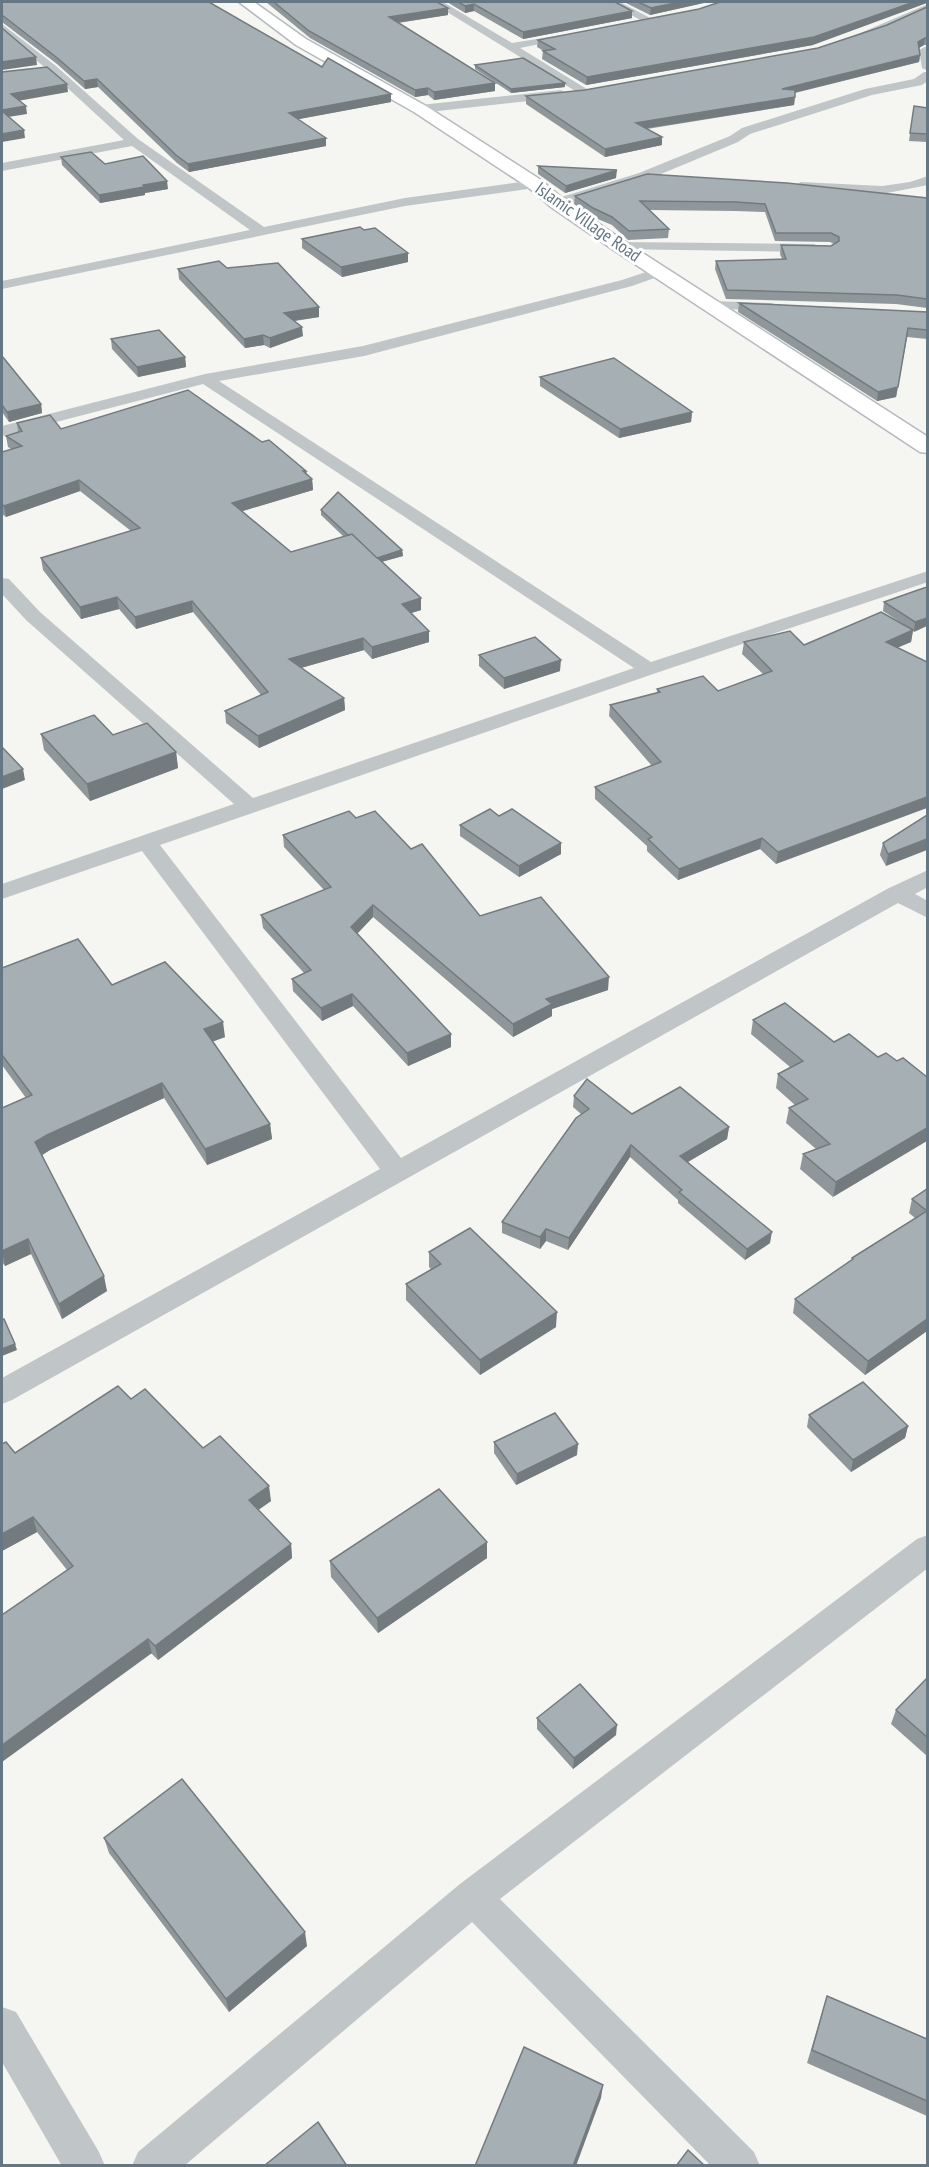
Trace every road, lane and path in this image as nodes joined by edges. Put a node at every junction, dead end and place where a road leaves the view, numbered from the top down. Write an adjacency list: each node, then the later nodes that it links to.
1 (246, 2): 17 (street, Islamic Village Road)
2 (436, 2): 9 (street)
3 (613, 2): 5 (street)
4 (927, 7): 8 (street)
5 (625, 25)
6 (2, 27): 11 (street)
7 (580, 33): 9 (street)
8 (850, 39)
9 (512, 46): 17 (street)
10 (927, 50): 12 (street)
11 (52, 68): 13 (street); 18 (street)
12 (927, 68)
13 (33, 70)
14 (927, 75): 15 (street)
15 (868, 92): 16 (street); 20 (street)
16 (904, 96)
17 (420, 109): 23 (street, Islamic Village Road)
18 (134, 142): 19 (street); 26 (street)
19 (2, 167)
20 (644, 176): 21 (street); 25 (street)
21 (678, 178)
22 (927, 180): 24 (street)
23 (535, 184): 25 (street, Islamic Village Road); 26 (street)
24 (782, 184)
25 (557, 203): 27 (street, Islamic Village Road)
26 (262, 232): 30 (street)
27 (620, 246): 28 (street); 29 (street, Islamic Village Road)
28 (830, 248)
29 (658, 272): 31 (street, Islamic Village Road); 33 (street)
30 (2, 285)
31 (710, 306): 32 (street); 35 (street, Islamic Village Road)
32 (791, 308)
33 (205, 379): 34 (street); 38 (street)
34 (2, 431)
35 (927, 447)
36 (927, 576): 38 (street)
37 (2, 583): 39 (street)
38 (649, 669): 39 (street)
39 (249, 806): 40 (street)
40 (146, 842): 42 (street); 45 (street)
41 (927, 877): 43 (street)
42 (2, 892)
43 (897, 892): 44 (street); 45 (street)
44 (927, 911)
45 (398, 1172): 46 (street)
46 (2, 1392)
47 (927, 1549): 48 (street)
48 (473, 1897): 51 (street); 52 (street)
49 (2, 2026): 50 (street)
50 (85, 2166)
51 (152, 2166)
52 (740, 2166)

